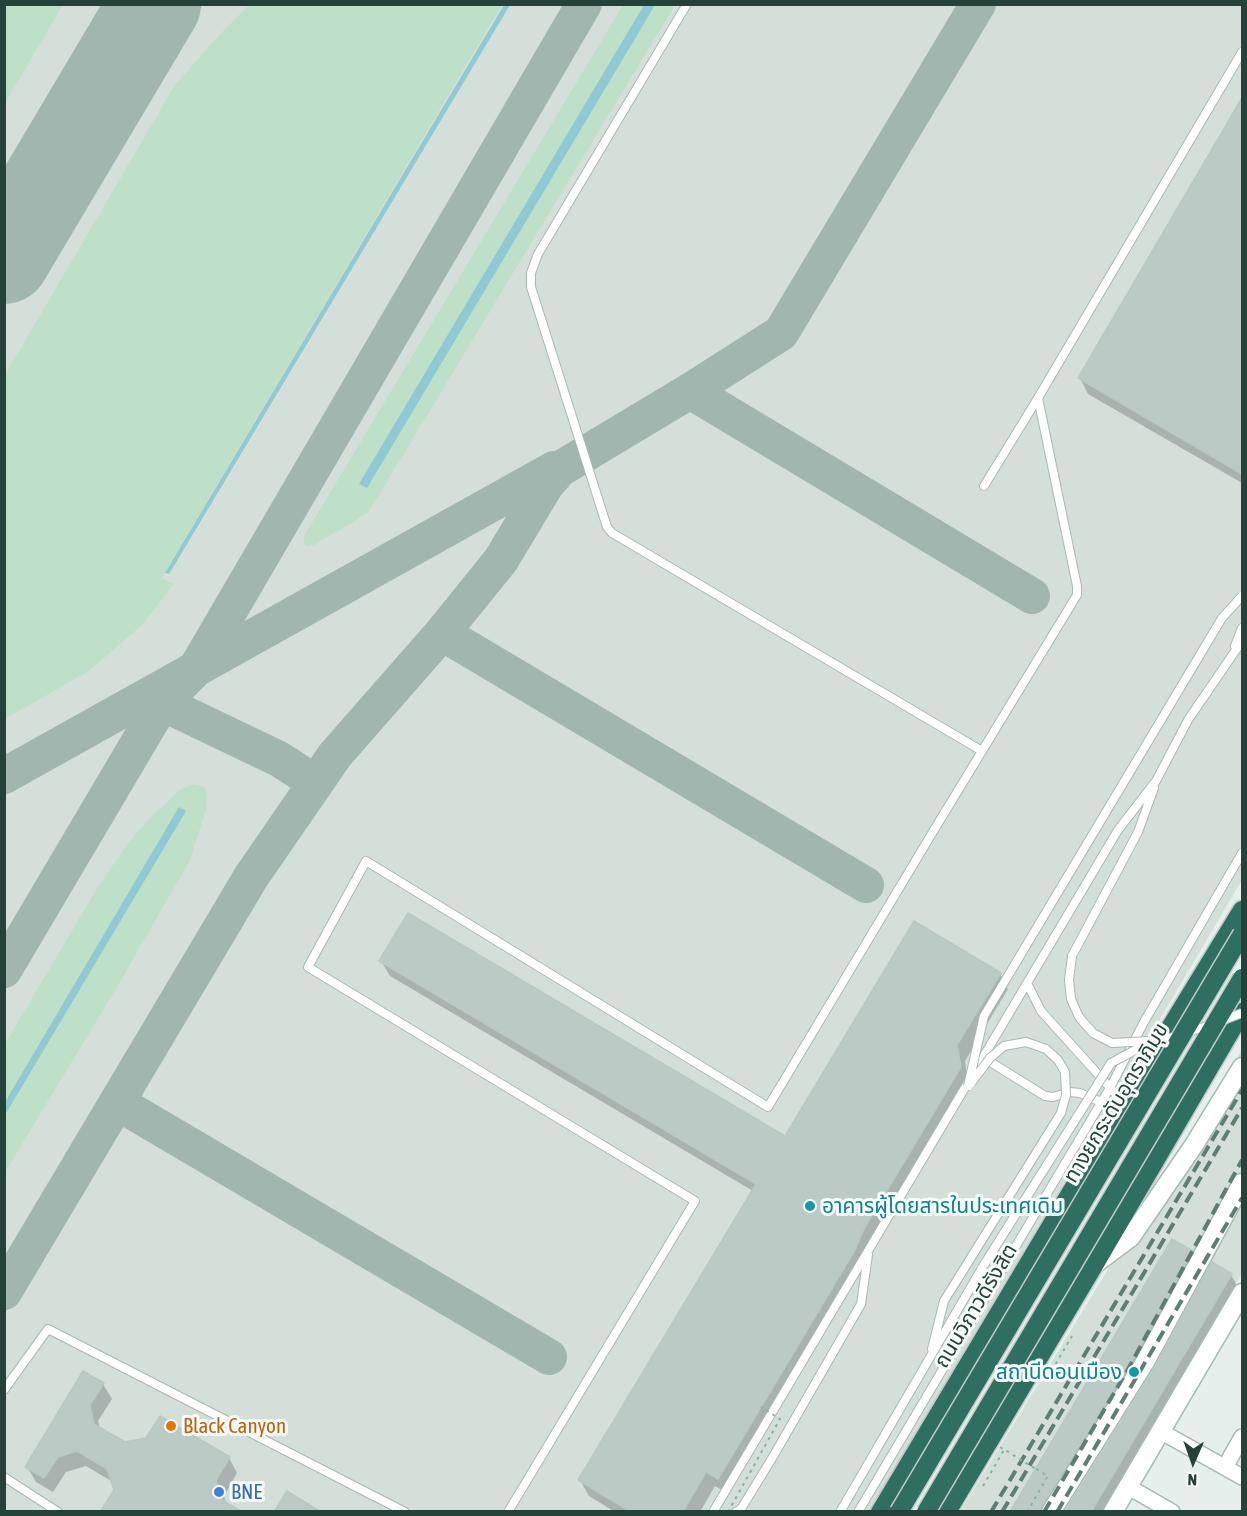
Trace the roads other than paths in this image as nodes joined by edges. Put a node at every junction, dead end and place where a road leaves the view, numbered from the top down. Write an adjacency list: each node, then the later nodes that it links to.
1 (687, 4): 9 (lane)
2 (1242, 52): 3 (lane)
3 (1038, 398): 4 (lane); 9 (lane)
4 (984, 486)
5 (1242, 596): 20 (lane, bridge)
6 (1242, 628): 8 (lane)
7 (1242, 641): 8 (lane)
8 (1227, 665): 10 (lane)
9 (982, 751): 37 (lane)
10 (1156, 781): 15 (lane); 17 (lane, bridge)
11 (1242, 853): 21 (lane)
12 (1242, 910): 23 (highway, ถนนวิภาวดีรังสิต)
13 (1242, 934): 43 (highway, ทางยกระดับอุตราภิมุข, bridge)
14 (1242, 978): 44 (highway, bridge)
15 (1027, 983): 18 (lane); 21 (lane)
16 (1242, 1013): 17 (lane, bridge); 25 (highway)
17 (1152, 1041): 27 (lane, bridge)
18 (982, 1058): 22 (lane); 38 (lane)
19 (1242, 1067): 25 (main road)
20 (968, 1086): 27 (lane, bridge); 39 (lane)
21 (1111, 1086): 22 (lane); 23 (lane)
22 (1101, 1102): 41 (lane)
23 (1124, 1103): 42 (highway, ถนนวิภาวดีรังสิต)
24 (1242, 1183): 46 (main road)
25 (1095, 1264): 45 (highway)
26 (1242, 1293): 29 (main road)
27 (930, 1358): 40 (lane)
28 (4, 1390): 36 (lane)
29 (1160, 1431): 31 (street); 34 (main road)
30 (1242, 1437): 31 (street)
31 (1225, 1467): 33 (street)
32 (4, 1477): 35 (lane)
33 (1242, 1477)
34 (1127, 1486): 47 (main road); 48 (street)
35 (58, 1512)
36 (405, 1512)
37 (508, 1512)
38 (713, 1512)
39 (736, 1512)
40 (840, 1512)
41 (858, 1512)
42 (880, 1512)
43 (899, 1512)
44 (926, 1512)
45 (947, 1512)
46 (1051, 1512)
47 (1113, 1512)
48 (1172, 1512)

